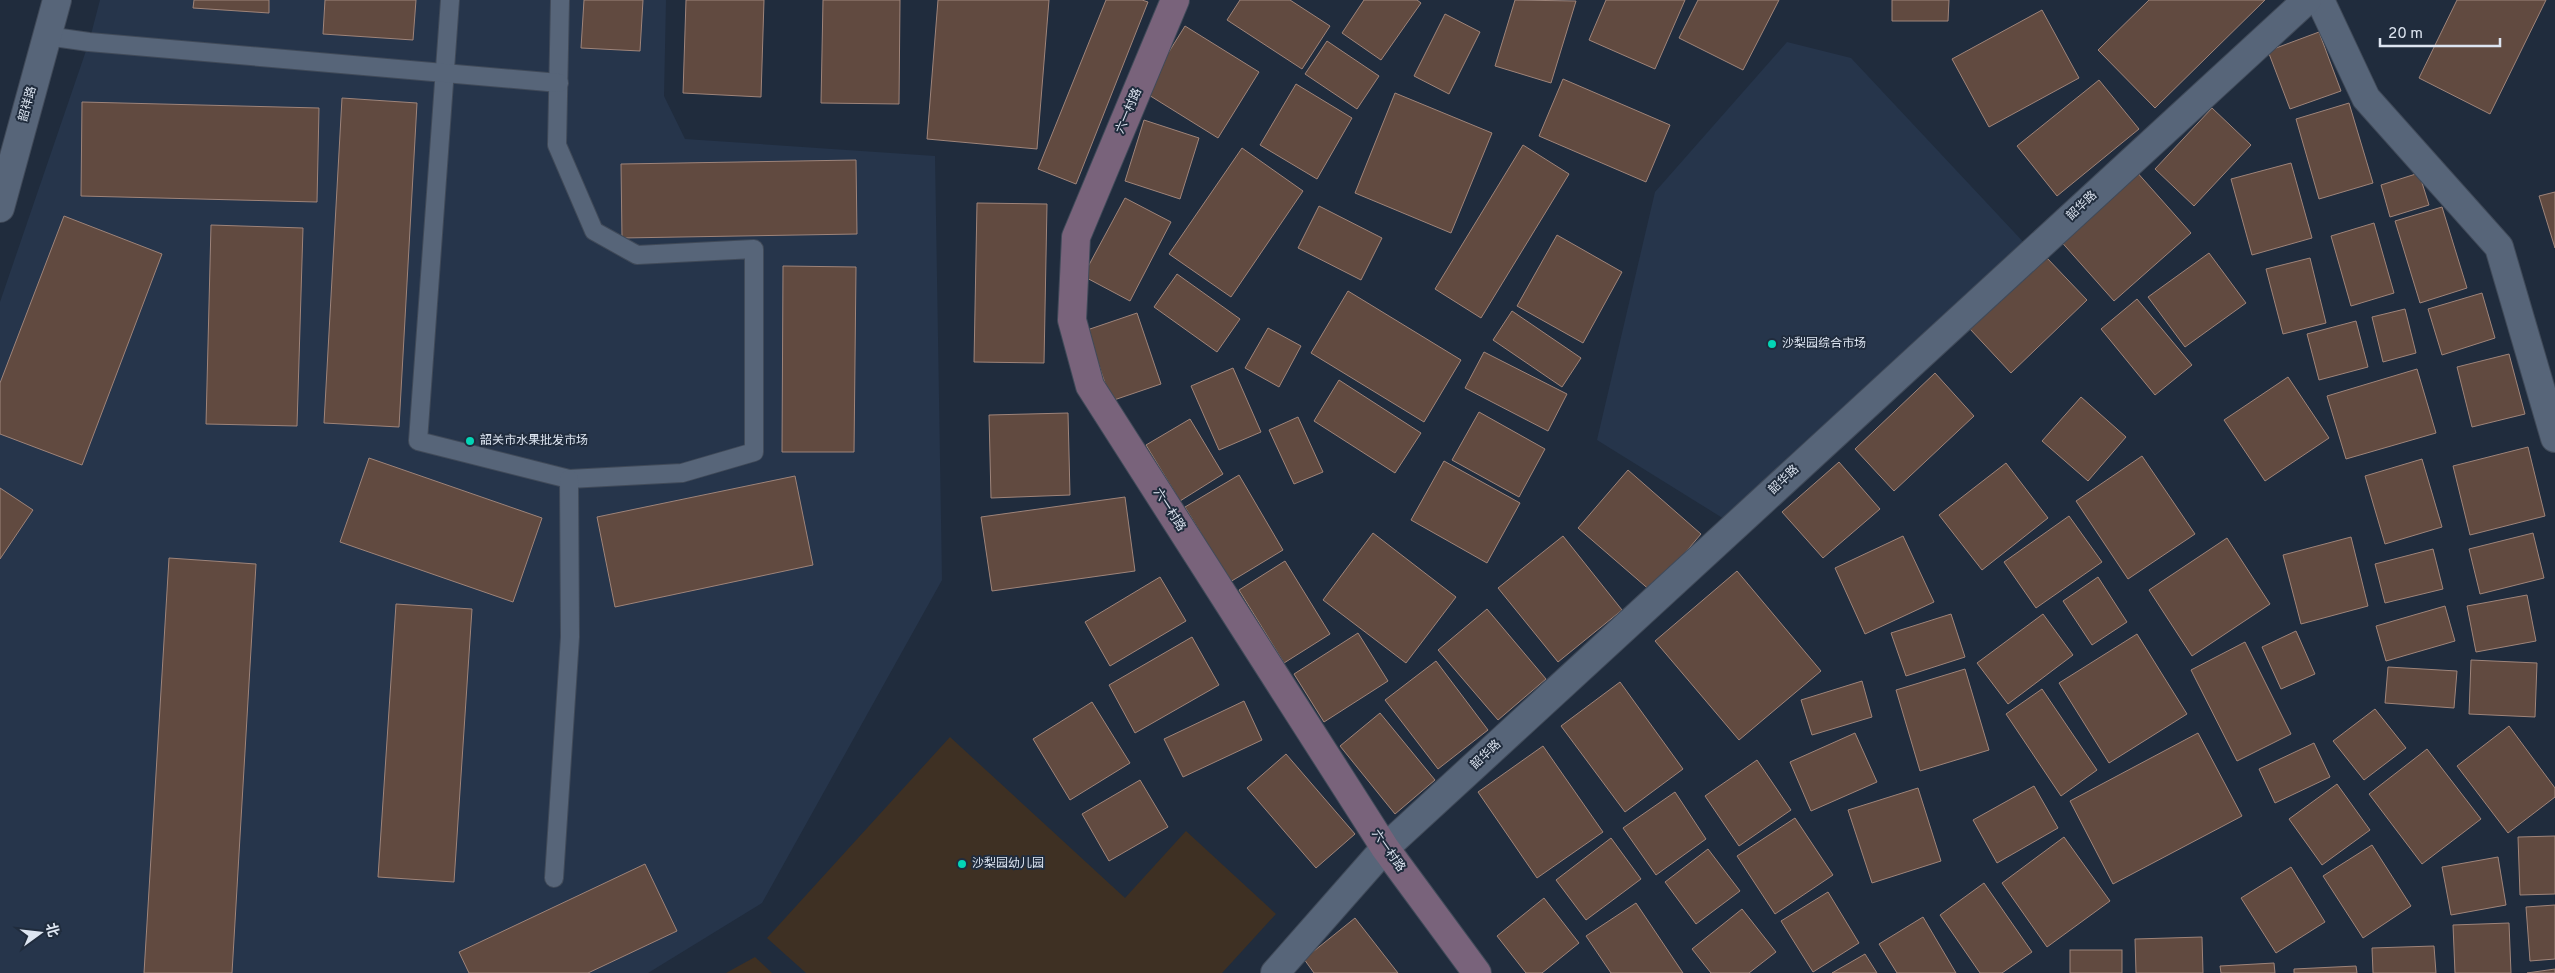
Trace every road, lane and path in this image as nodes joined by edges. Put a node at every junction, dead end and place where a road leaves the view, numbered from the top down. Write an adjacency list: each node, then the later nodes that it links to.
1 (57, 0): 7 (street, 韶祥路)
2 (450, 0): 8 (lane)
3 (560, 0): 9 (lane)
4 (1175, 0): 13 (street, 六一村路)
5 (2307, 0): 13 (street, 韶华路)
6 (2320, 0): 11 (street)
7 (47, 36): 8 (lane); 10 (street, 韶祥路)
8 (445, 73): 9 (lane); 12 (lane)
9 (559, 83): 12 (lane)
10 (0, 208)
11 (2555, 438)
12 (570, 480): 14 (lane)
13 (1385, 848): 15 (street, 韶华路); 16 (street, 六一村路)
14 (554, 878)
15 (1275, 973)
16 (1477, 973)

